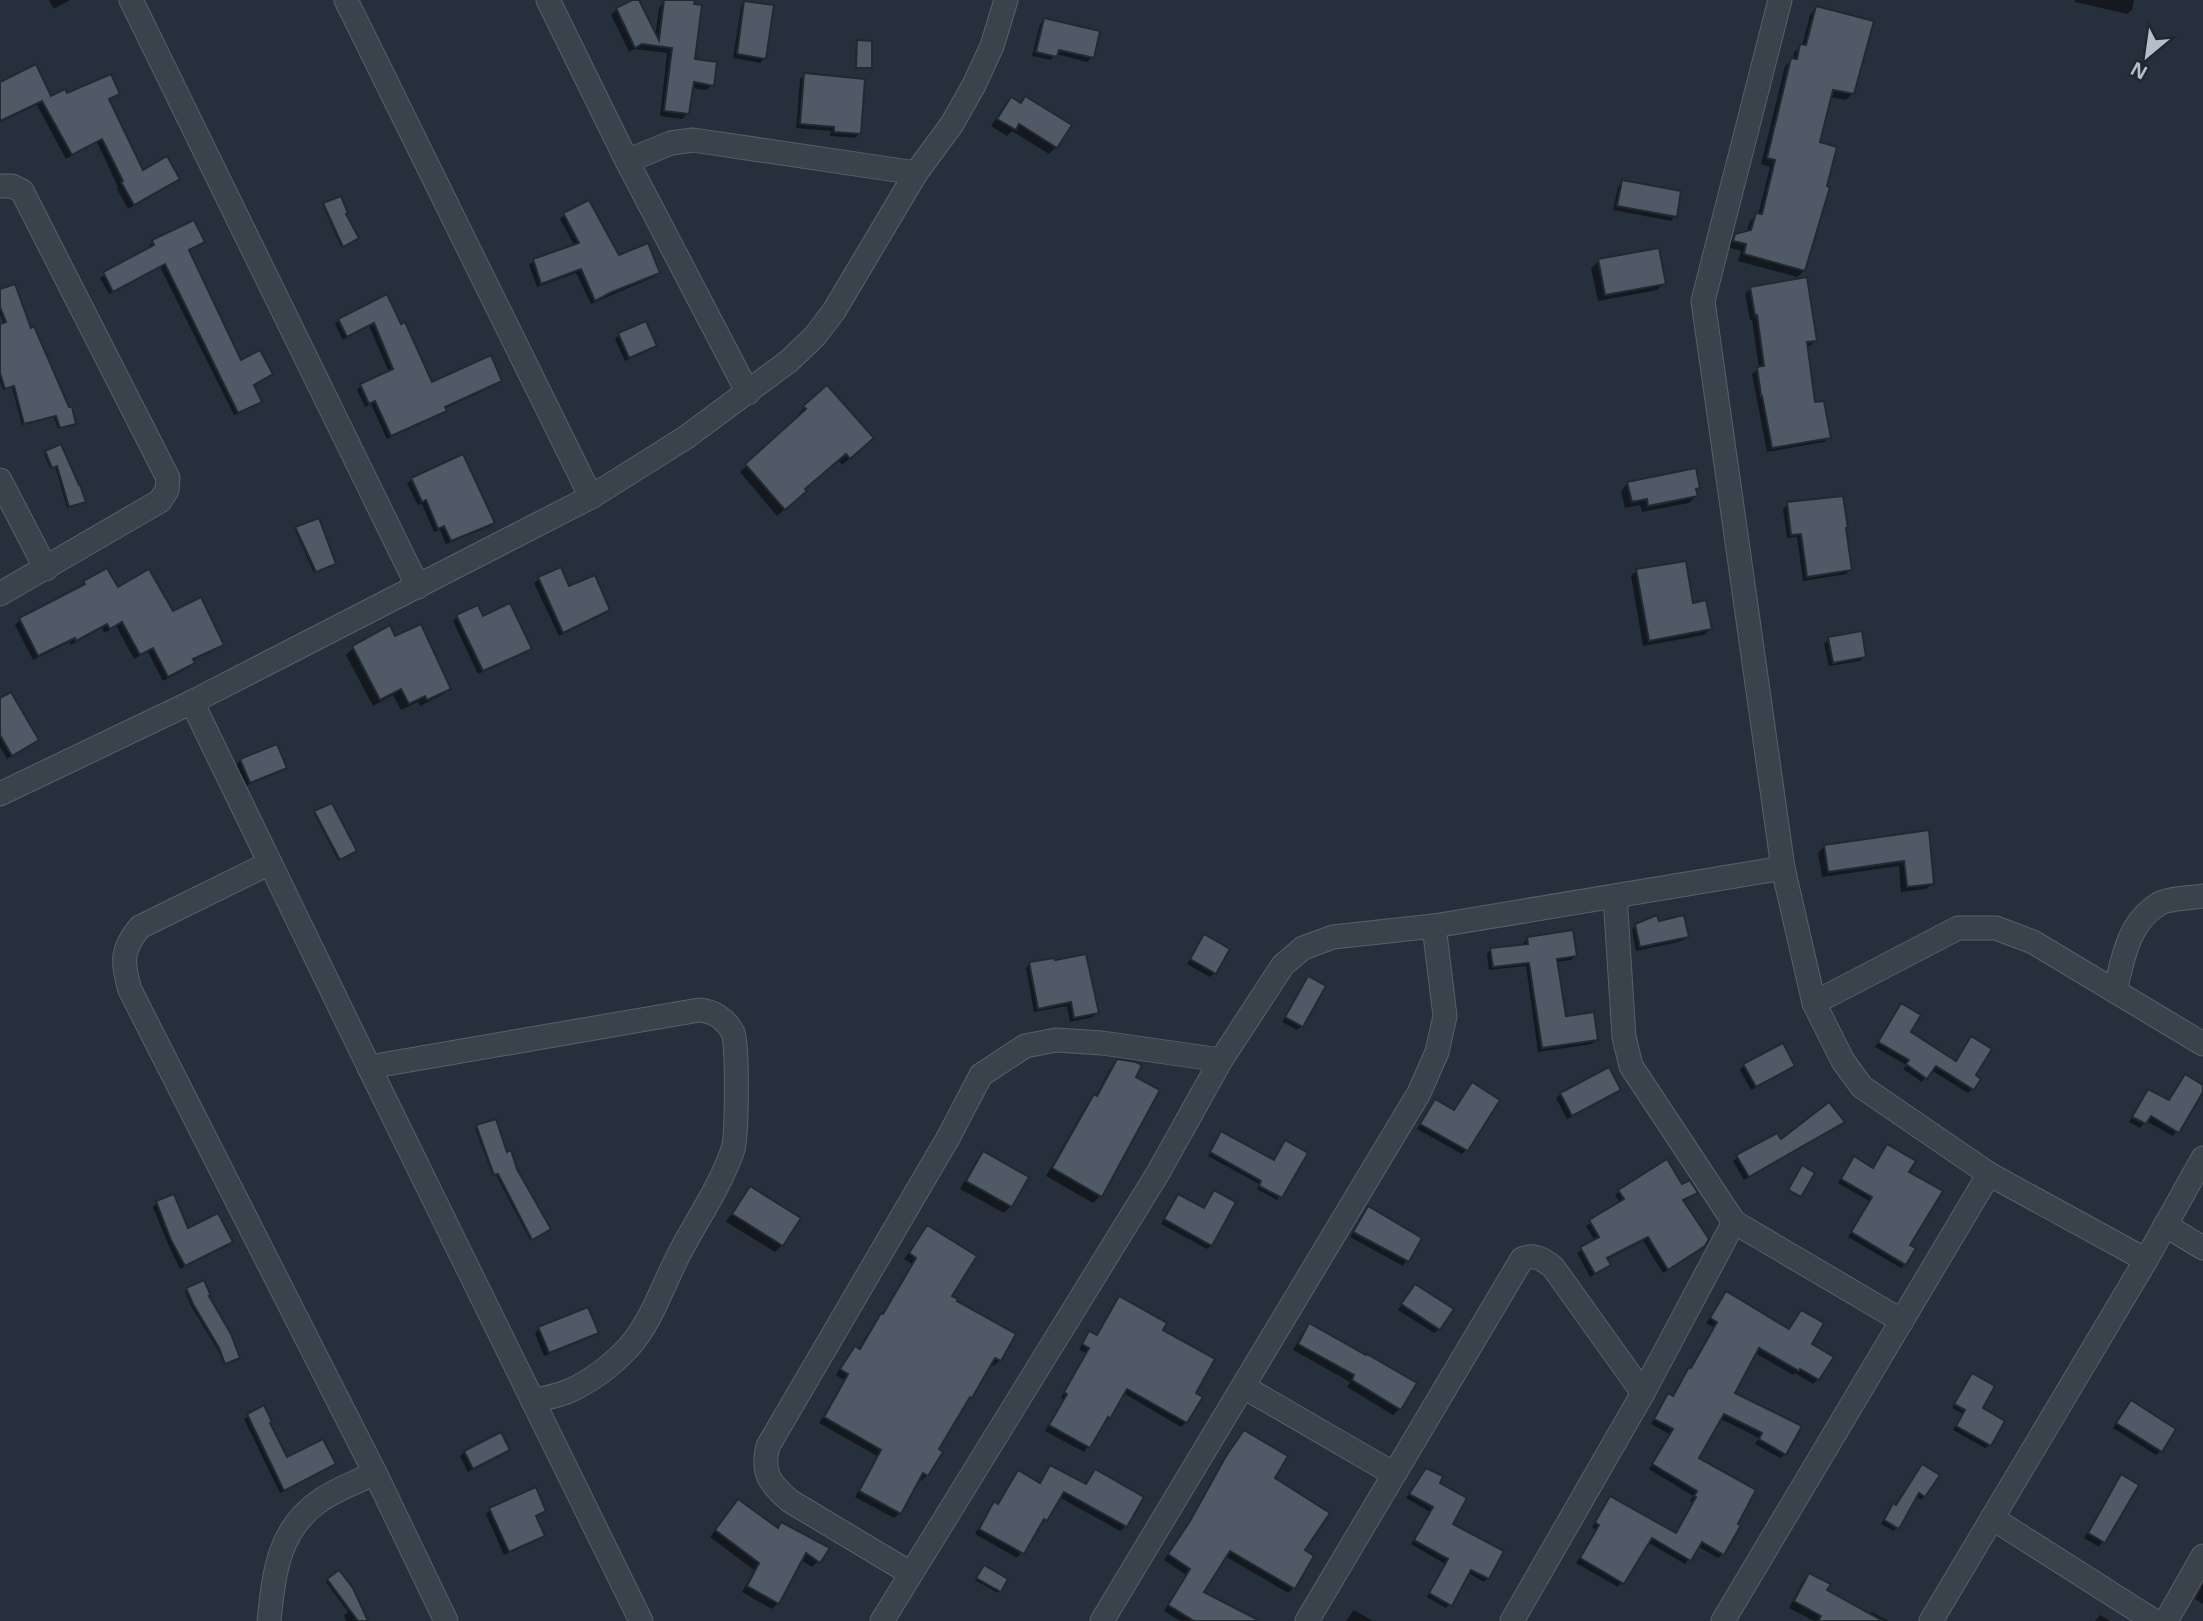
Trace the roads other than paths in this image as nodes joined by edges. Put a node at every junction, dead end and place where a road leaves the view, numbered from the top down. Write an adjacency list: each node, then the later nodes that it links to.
1 (131, 0): 13 (street)
2 (346, 0): 11 (street)
3 (1780, 0): 18 (street)
4 (998, 1): 7 (street)
5 (555, 2): 6 (street)
6 (627, 161): 7 (street); 9 (street)
7 (916, 173): 9 (street)
8 (0, 186): 12 (street)
9 (748, 393): 11 (street)
10 (0, 480): 12 (street)
11 (591, 497): 13 (street)
12 (46, 569): 14 (street)
13 (418, 587): 15 (street)
14 (0, 594)
15 (192, 702): 16 (street); 17 (street)
16 (0, 794)
17 (270, 863): 26 (street); 37 (street)
18 (1783, 868): 19 (street); 23 (street)
19 (1615, 896): 21 (street); 29 (street)
20 (2203, 896): 22 (street)
21 (1434, 926): 25 (street); 34 (street)
22 (2115, 991): 23 (street); 24 (street)
23 (1814, 1003): 28 (street)
24 (2203, 1044)
25 (1221, 1060): 41 (street); 41 (street)
26 (369, 1068): 36 (street); 36 (street)
27 (2203, 1158): 30 (street)
28 (1989, 1174): 32 (street); 33 (street)
29 (1734, 1222): 33 (street); 35 (street)
30 (2165, 1225): 31 (street); 32 (street)
31 (2203, 1248)
32 (2146, 1260): 39 (street)
33 (1902, 1321): 49 (street)
34 (1244, 1387): 38 (street); 46 (street)
35 (1643, 1393): 38 (street); 48 (street)
36 (533, 1401): 44 (street)
37 (375, 1473): 42 (street); 43 (street)
38 (1394, 1474): 47 (street)
39 (1992, 1518): 50 (street); 51 (street)
40 (2203, 1556): 52 (street)
41 (910, 1573): 45 (street)
42 (270, 1621)
43 (446, 1621)
44 (641, 1621)
45 (882, 1621)
46 (1102, 1621)
47 (1307, 1621)
48 (1512, 1621)
49 (1723, 1621)
50 (1931, 1621)
51 (2154, 1621)
52 (2166, 1621)

